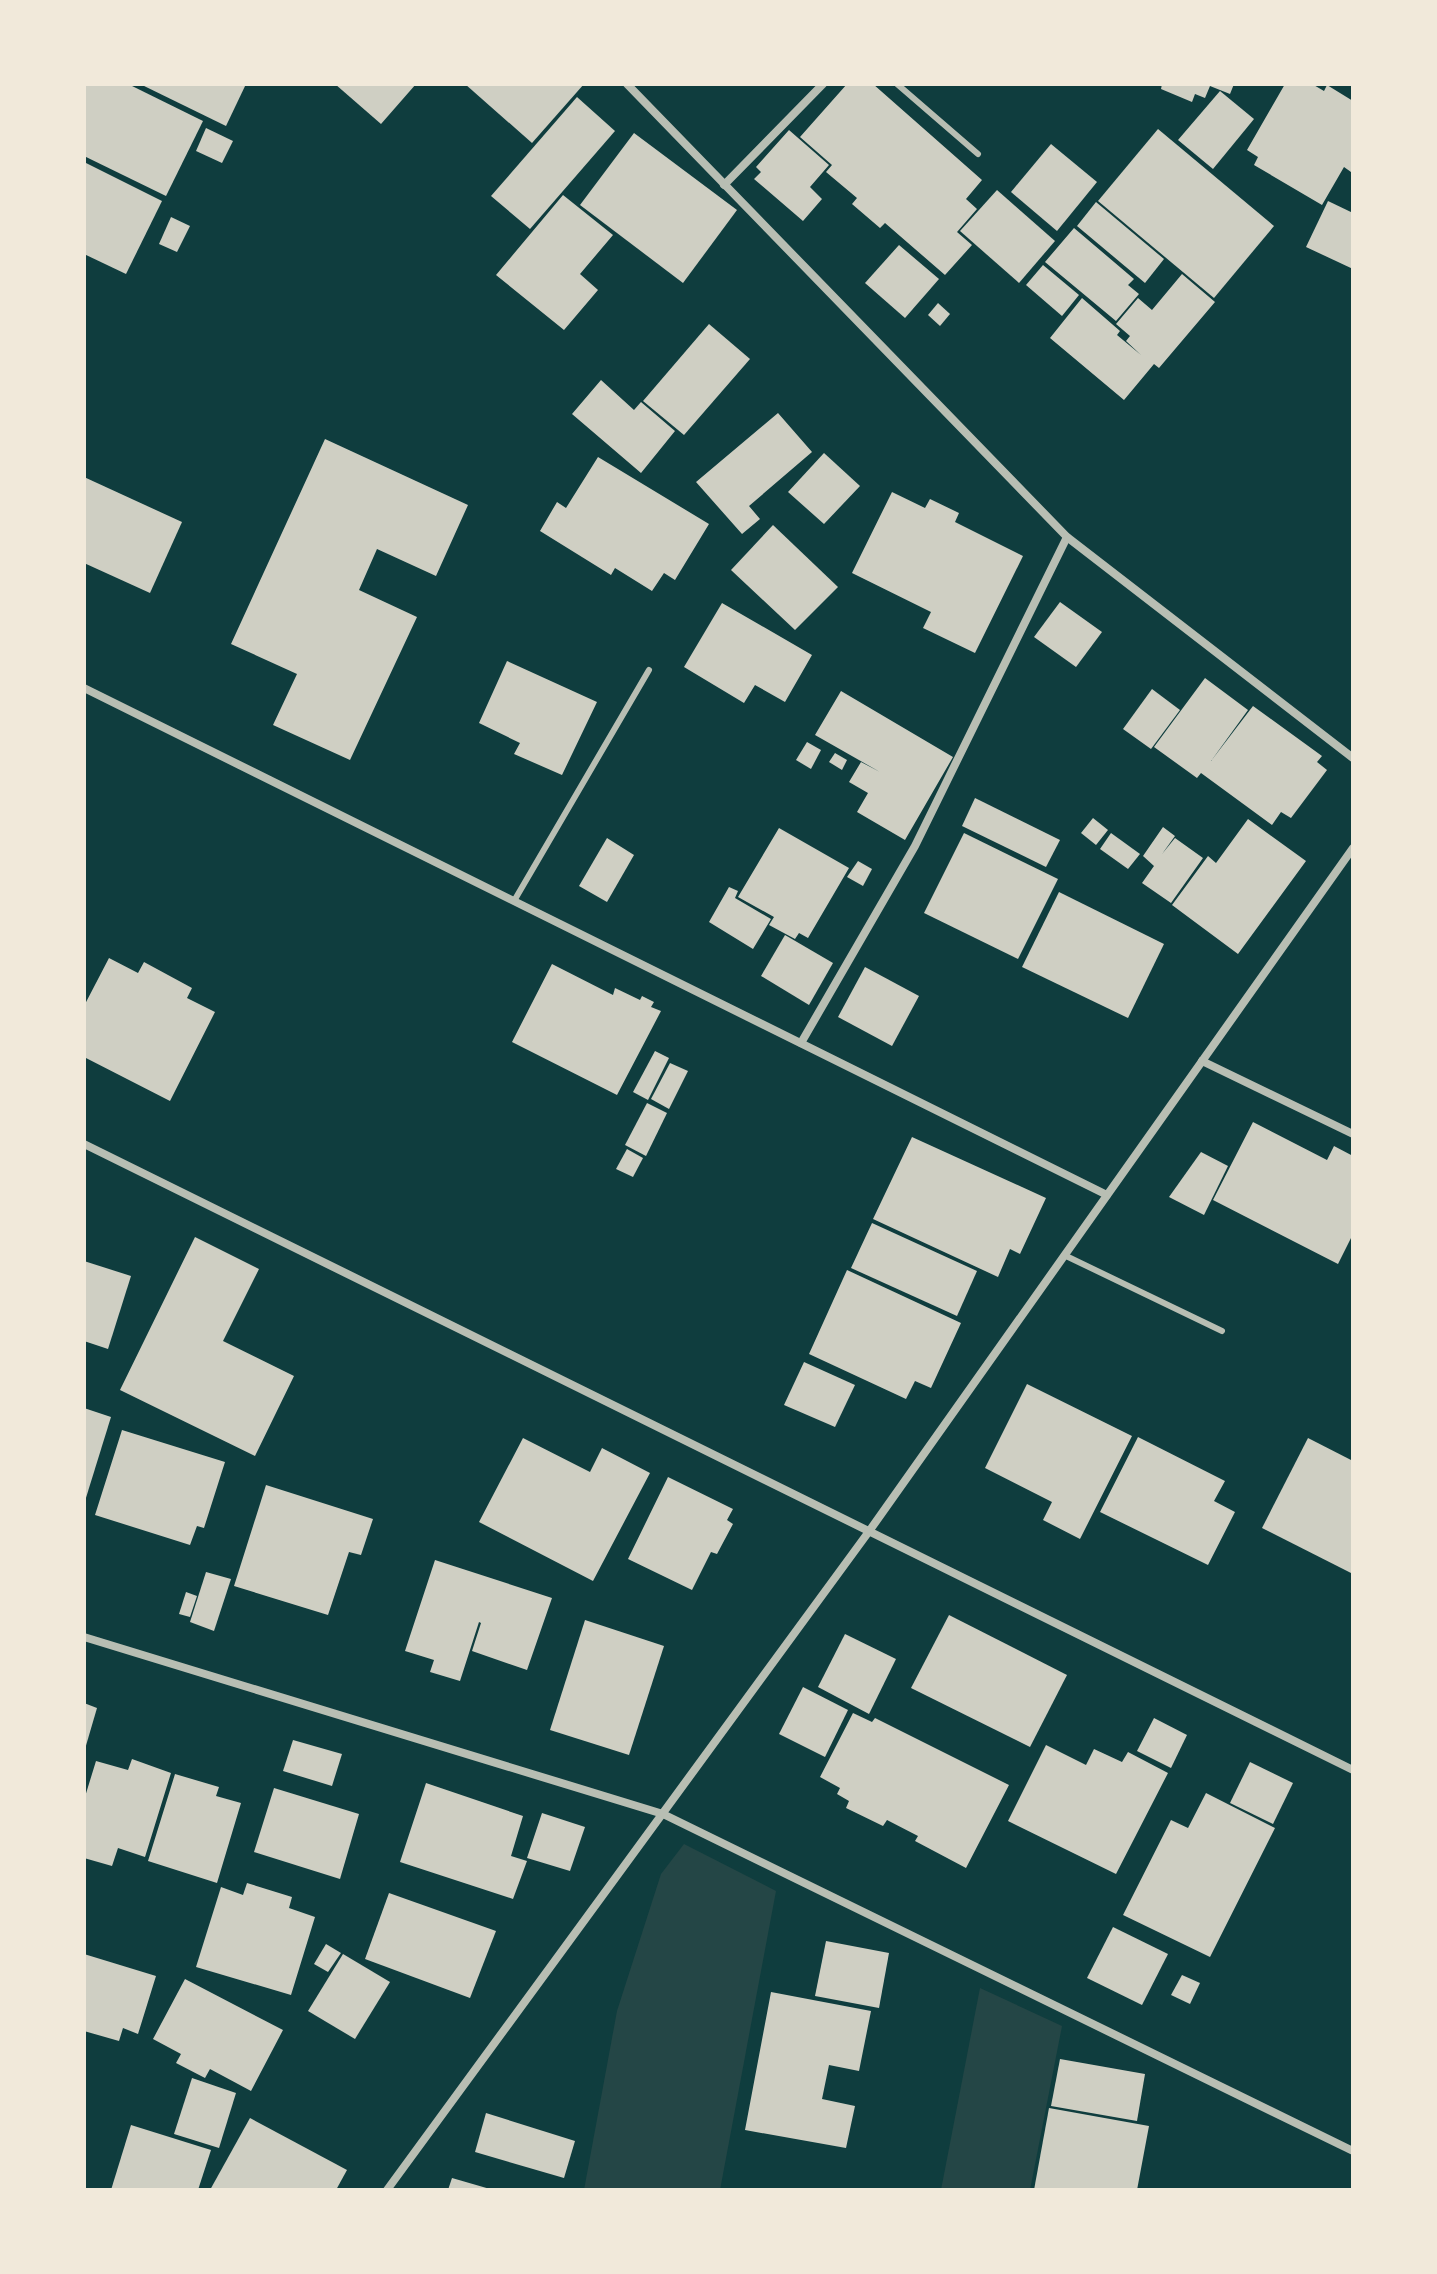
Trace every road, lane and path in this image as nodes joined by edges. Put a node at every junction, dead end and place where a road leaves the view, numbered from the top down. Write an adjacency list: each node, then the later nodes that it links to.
1 (627, 84): 5 (street)
2 (823, 84): 5 (street)
3 (897, 84): 4 (lane)
4 (978, 154)
5 (724, 185): 6 (street)
6 (1067, 537): 9 (street); 12 (street)
7 (649, 670): 11 (lane)
8 (84, 688): 11 (street)
9 (1353, 758)
10 (1353, 848): 13 (street)
11 (514, 901): 12 (street)
12 (801, 1043): 16 (street)
13 (1202, 1061): 14 (street); 16 (street)
14 (1353, 1134)
15 (84, 1144): 19 (street)
16 (1107, 1195): 17 (street)
17 (1064, 1255): 18 (lane); 19 (street)
18 (1222, 1331)
19 (870, 1530): 21 (street); 22 (street)
20 (84, 1637): 22 (street)
21 (1353, 1770)
22 (663, 1814): 23 (street); 24 (street)
23 (1353, 2151)
24 (387, 2190)

